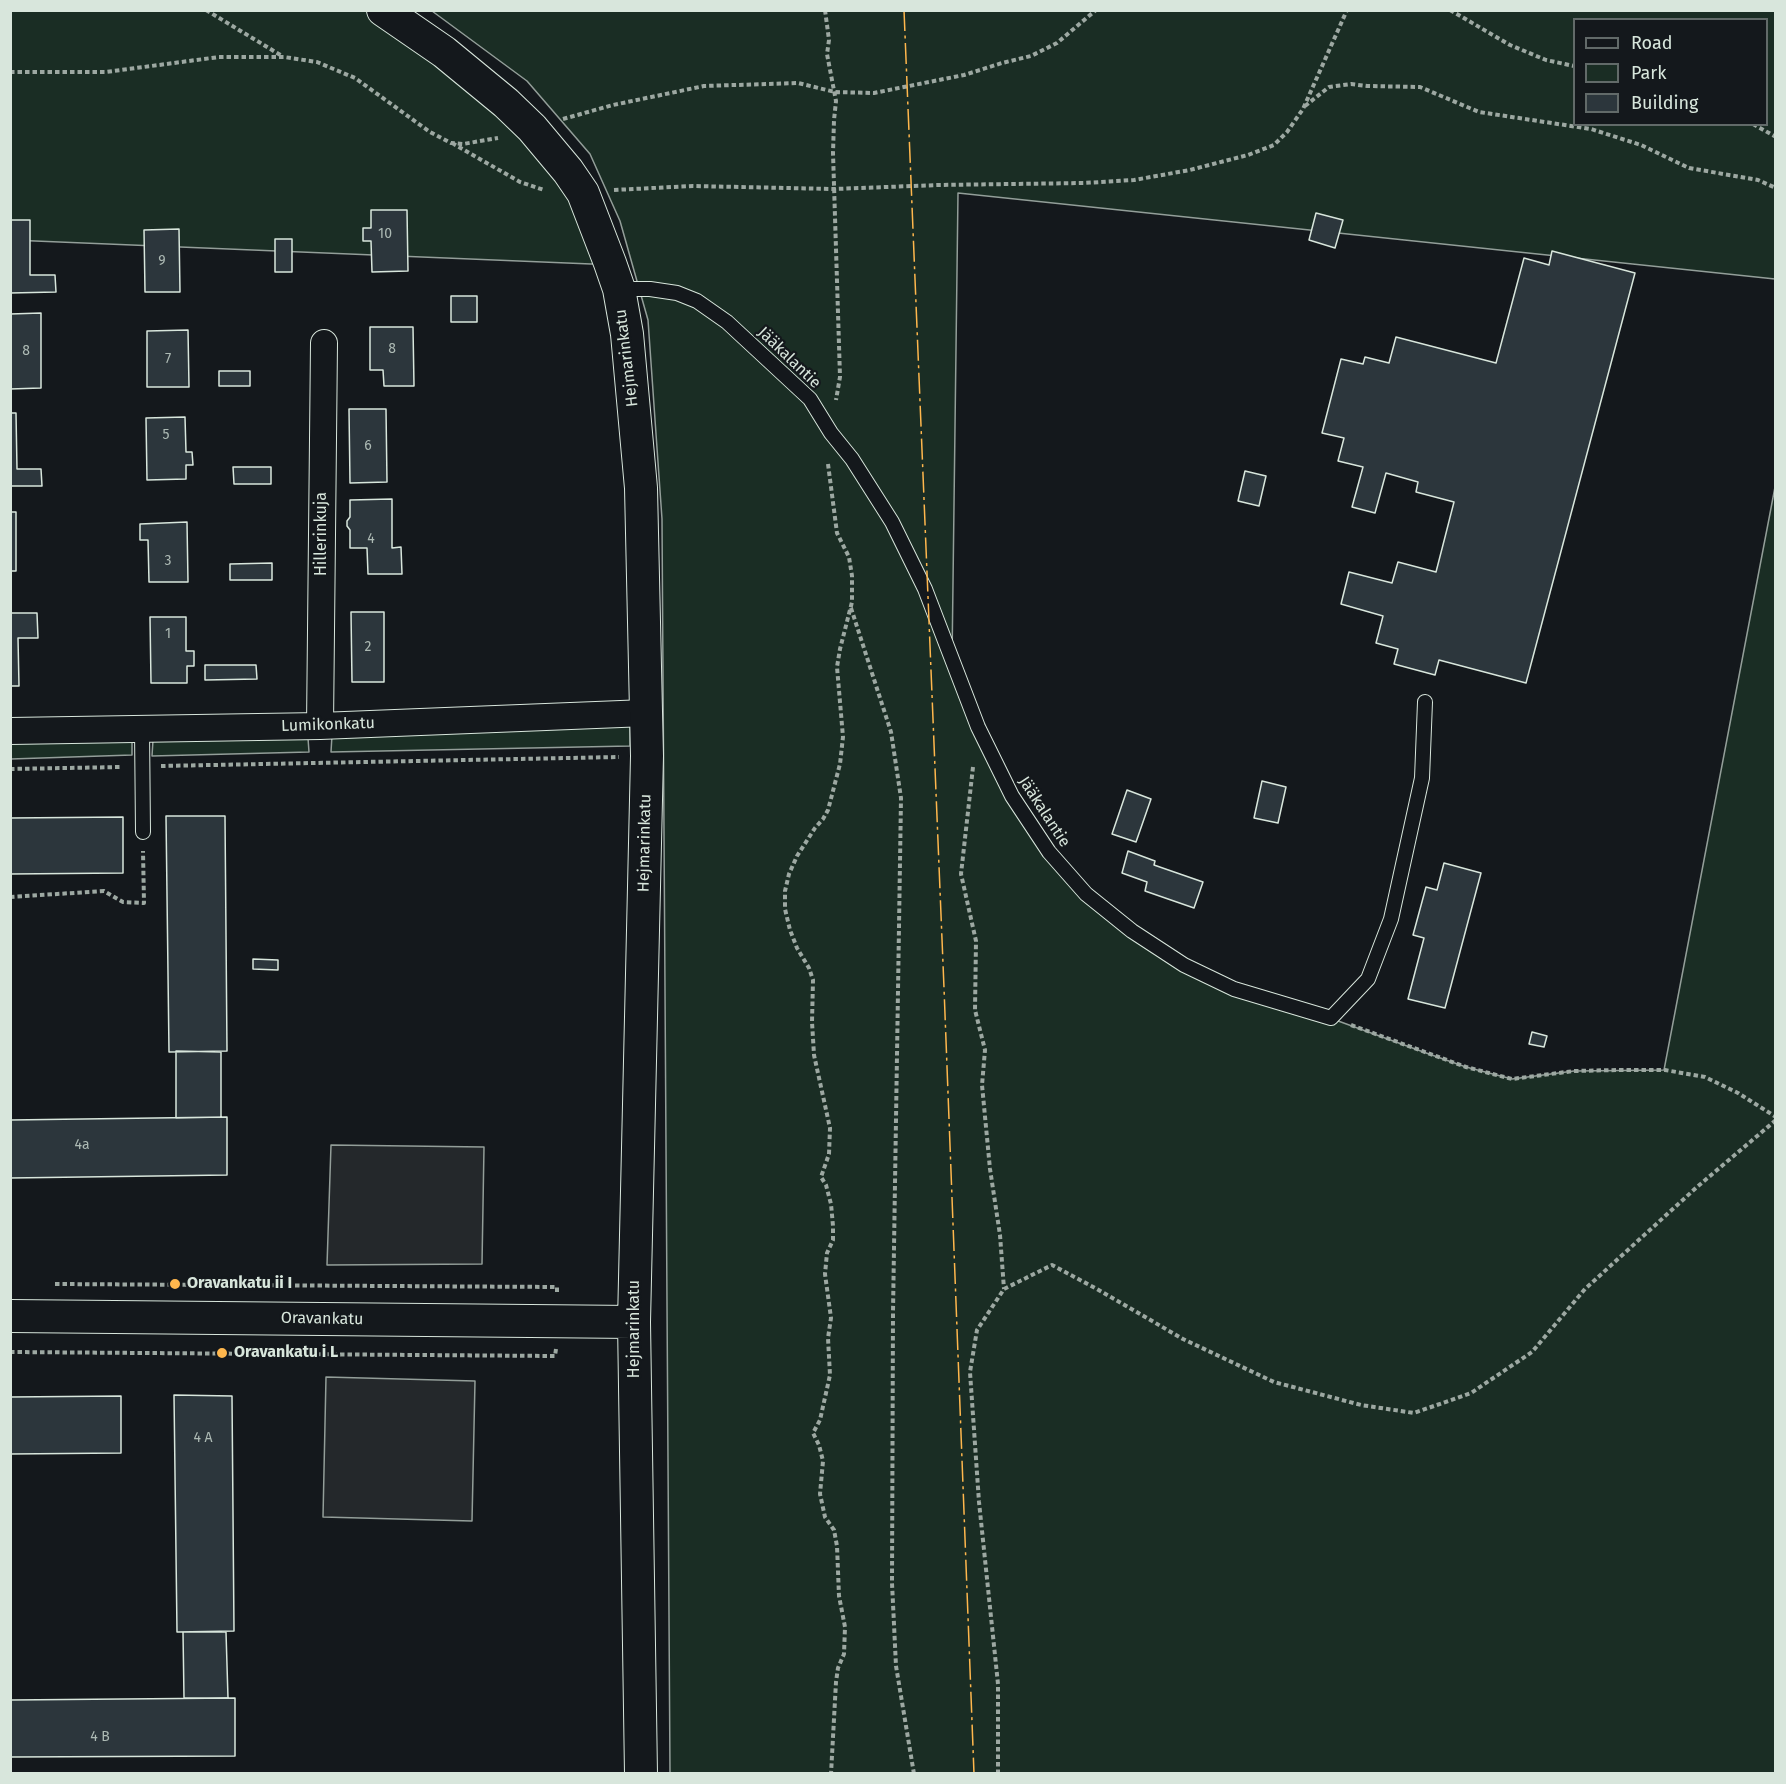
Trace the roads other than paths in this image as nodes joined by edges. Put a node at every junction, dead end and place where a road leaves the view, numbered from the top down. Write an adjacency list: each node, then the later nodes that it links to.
1 (382, 10): 2 (street, Hejmarinkatu)
2 (619, 289): 4 (lane, Jääkalantie); 5 (street, Hejmarinkatu)
3 (324, 343): 6 (street, Hillerinkuja)
4 (1425, 702)
5 (646, 713): 6 (street, Lumikonkatu); 11 (street, Hejmarinkatu)
6 (320, 726): 7 (street, Lumikonkatu)
7 (142, 729): 8 (street, Lumikonkatu); 9 (lane)
8 (10, 730)
9 (143, 832)
10 (10, 1316): 11 (street, Oravankatu)
11 (634, 1322): 12 (street, Hejmarinkatu)
12 (641, 1773)

